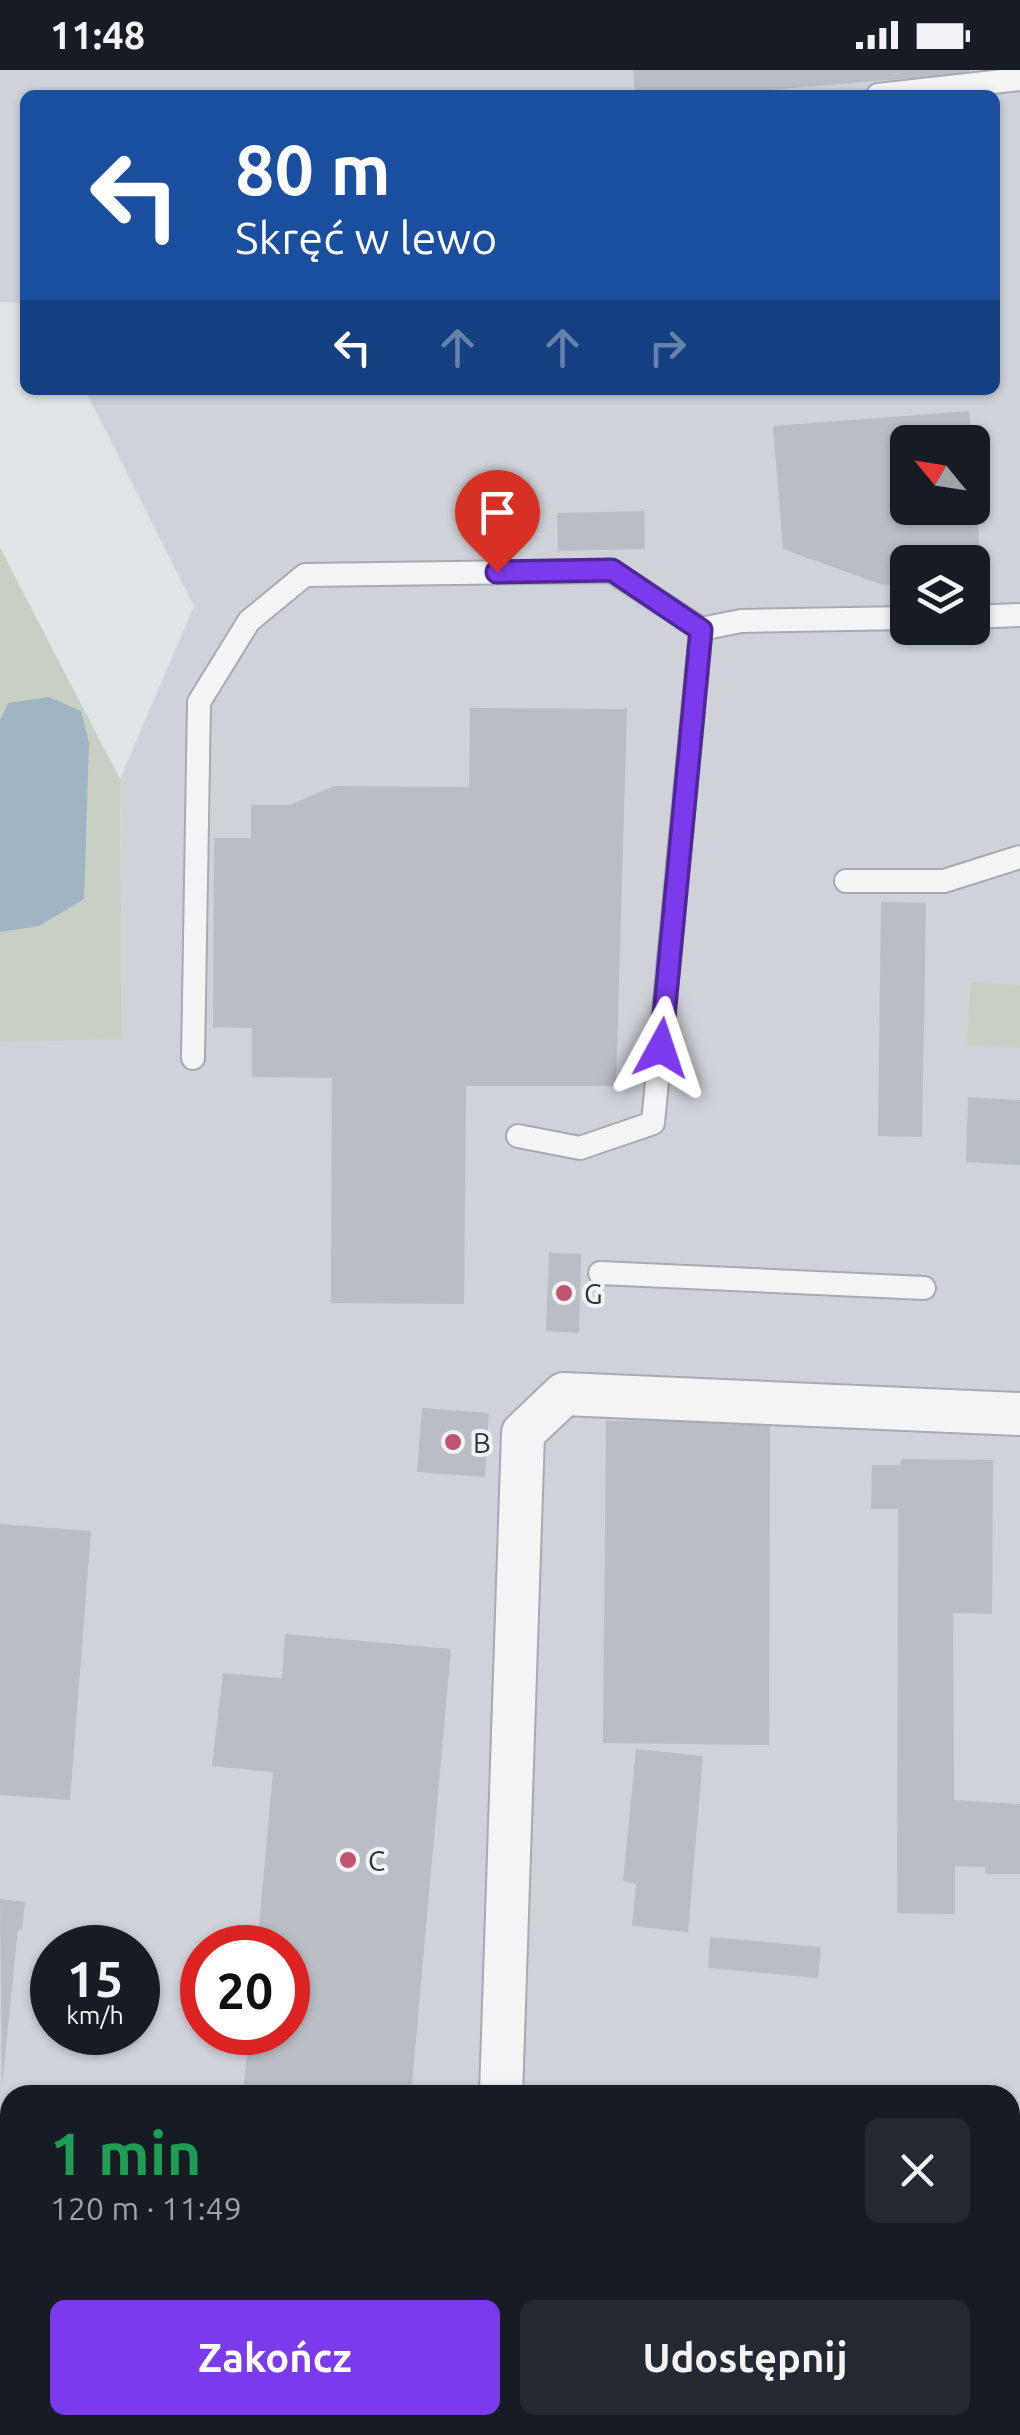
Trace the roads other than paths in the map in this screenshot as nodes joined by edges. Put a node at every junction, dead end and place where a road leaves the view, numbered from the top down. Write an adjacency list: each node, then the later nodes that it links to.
1 (1020, 79): 2 (lane)
2 (922, 90)
3 (1020, 616): 4 (lane)
4 (990, 617)
5 (890, 618): 6 (lane)
6 (701, 630): 9 (lane); 10 (lane)
7 (1020, 856): 8 (lane)
8 (846, 881)
9 (193, 1058)
10 (518, 1136)
11 (600, 1273): 12 (lane)
12 (924, 1288)
13 (1020, 1414): 14 (street)
14 (501, 2085)

